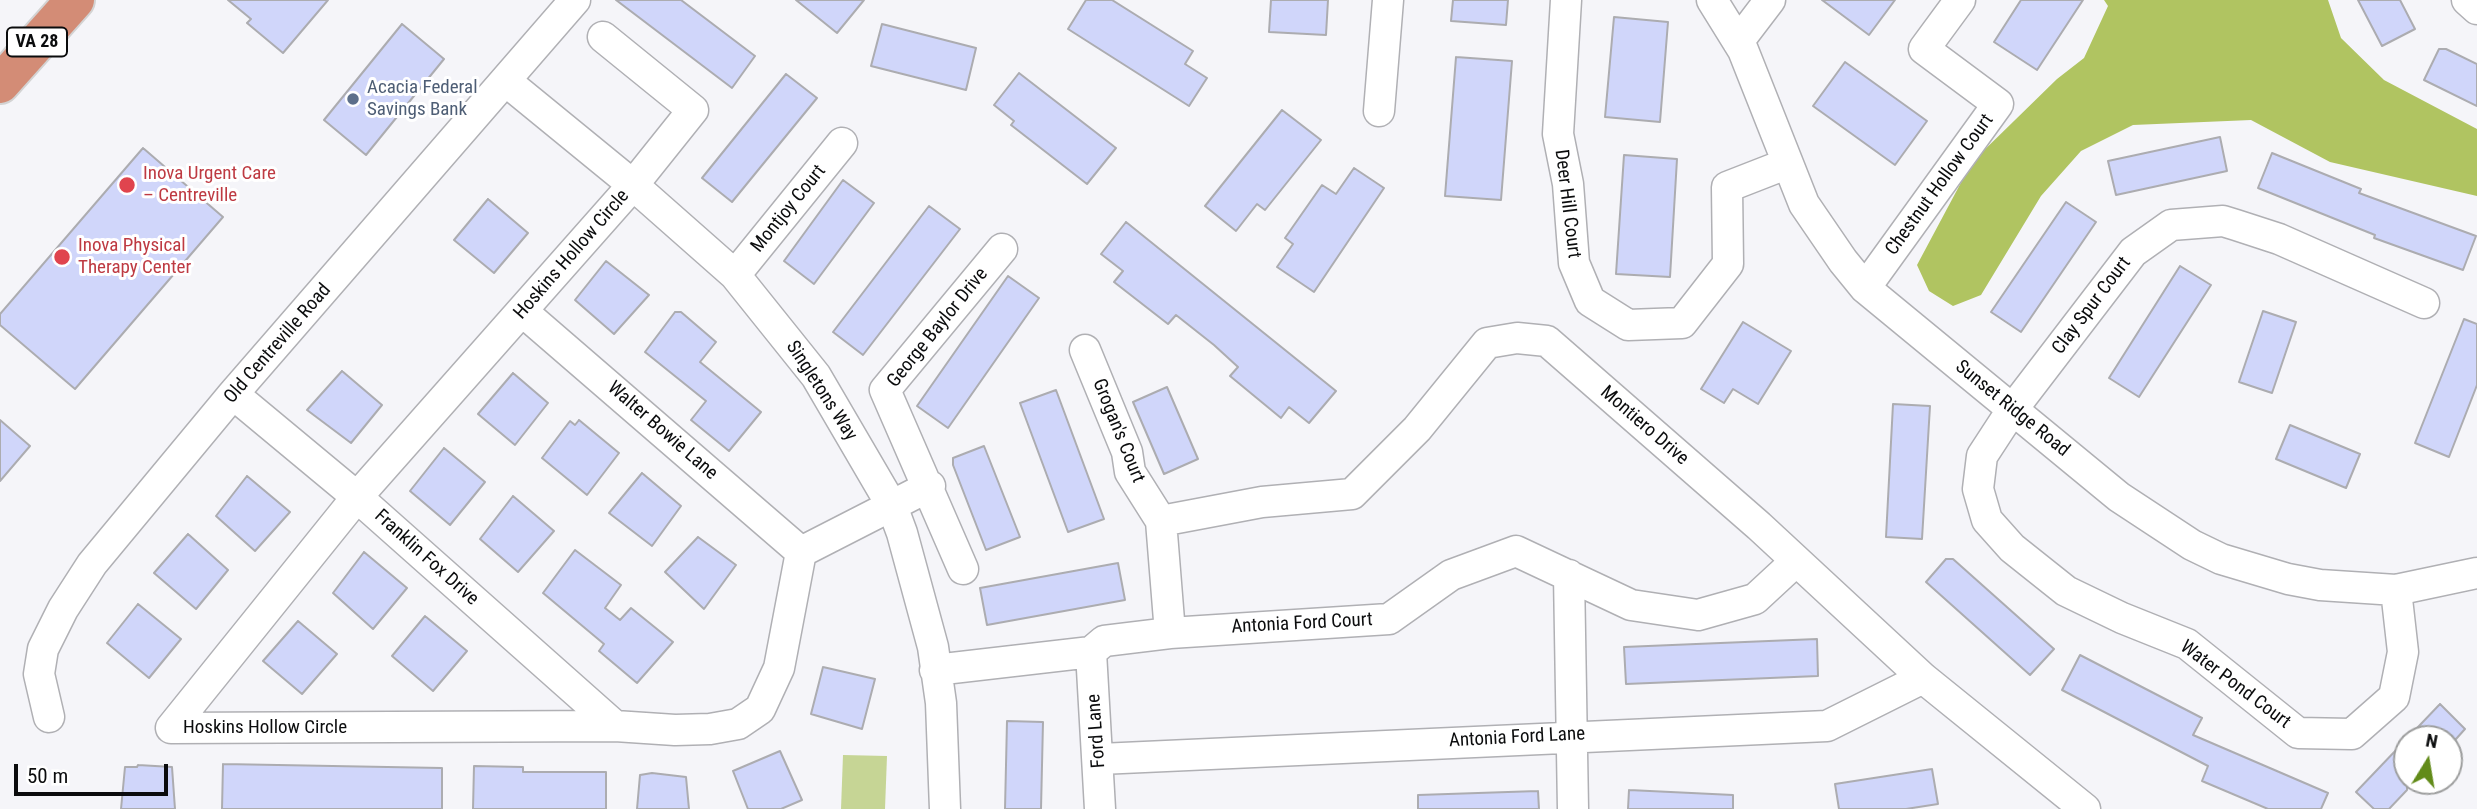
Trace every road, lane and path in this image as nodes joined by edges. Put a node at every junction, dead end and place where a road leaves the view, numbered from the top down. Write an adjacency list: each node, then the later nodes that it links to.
1 (75, 0): 13 (highway, VA 28)
2 (575, 0): 12 (street, Old Centreville Road)
3 (1388, 0): 14 (street)
4 (1566, 0): 16 (street, Deer Hill Court)
5 (1712, 0): 11 (street, Sunset Ridge Road)
6 (1770, 0): 11 (street)
7 (1960, 0): 20 (street, Chestnut Hollow Court)
8 (2467, 0): 9 (street)
9 (2477, 9)
10 (603, 37): 17 (street, Hoskins Hollow Circle)
11 (1738, 42): 16 (street, Sunset Ridge Road)
12 (507, 82): 17 (street, Singletons Way); 24 (street, Old Centreville Road)
13 (0, 84)
14 (1379, 111)
15 (842, 143): 19 (street, Montjoy Court)
16 (1786, 164): 20 (street, Sunset Ridge Road)
17 (633, 185): 19 (street, Singletons Way); 22 (street, Hoskins Hollow Circle)
18 (1002, 249): 26 (street, George Baylor Drive)
19 (735, 275): 28 (street, Singletons Way)
20 (1865, 288): 25 (street, Sunset Ridge Road)
21 (2424, 303): 25 (street, Clay Spur Court)
22 (522, 311): 27 (street, Hoskins Hollow Circle); 30 (street, Walter Bowie Lane)
23 (1085, 350): 29 (street, Grogan's Court)
24 (233, 394): 27 (street, Franklin Fox Drive); 40 (street, Old Centreville Road)
25 (2012, 410): 35 (street, Sunset Ridge Road); 35 (street, Water Pond Court)
26 (930, 486): 28 (street); 32 (street, George Baylor Drive)
27 (356, 497): 41 (street, Franklin Fox Drive); 41 (street, Hoskins Hollow Circle)
28 (892, 506): 30 (street); 38 (street, Singletons Way)
29 (1161, 521): 31 (street, Montiero Drive); 36 (street, Grogan's Court)
30 (801, 552): 41 (street, Hoskins Hollow Circle)
31 (1795, 562): 34 (street, Antonia Ford Court); 39 (street, Montiero Drive)
32 (963, 569)
33 (2477, 573): 35 (street, Sunset Ridge Road)
34 (1569, 575): 36 (street, Antonia Ford Court); 42 (street)
35 (2396, 590)
36 (1170, 632): 37 (street, Antonia Ford Court)
37 (1091, 652): 38 (street, Antonia Ford Court); 43 (street, Ford Lane)
38 (935, 670): 44 (street, Singletons Way)
39 (1923, 678): 42 (street, Antonia Ford Lane); 47 (street, Montiero Drive)
40 (49, 717)
41 (615, 726)
42 (1572, 735): 43 (street, Antonia Ford Lane); 46 (street)
43 (1100, 759): 45 (street, Ford Lane)
44 (945, 809)
45 (1101, 809)
46 (1573, 809)
47 (2085, 809)

